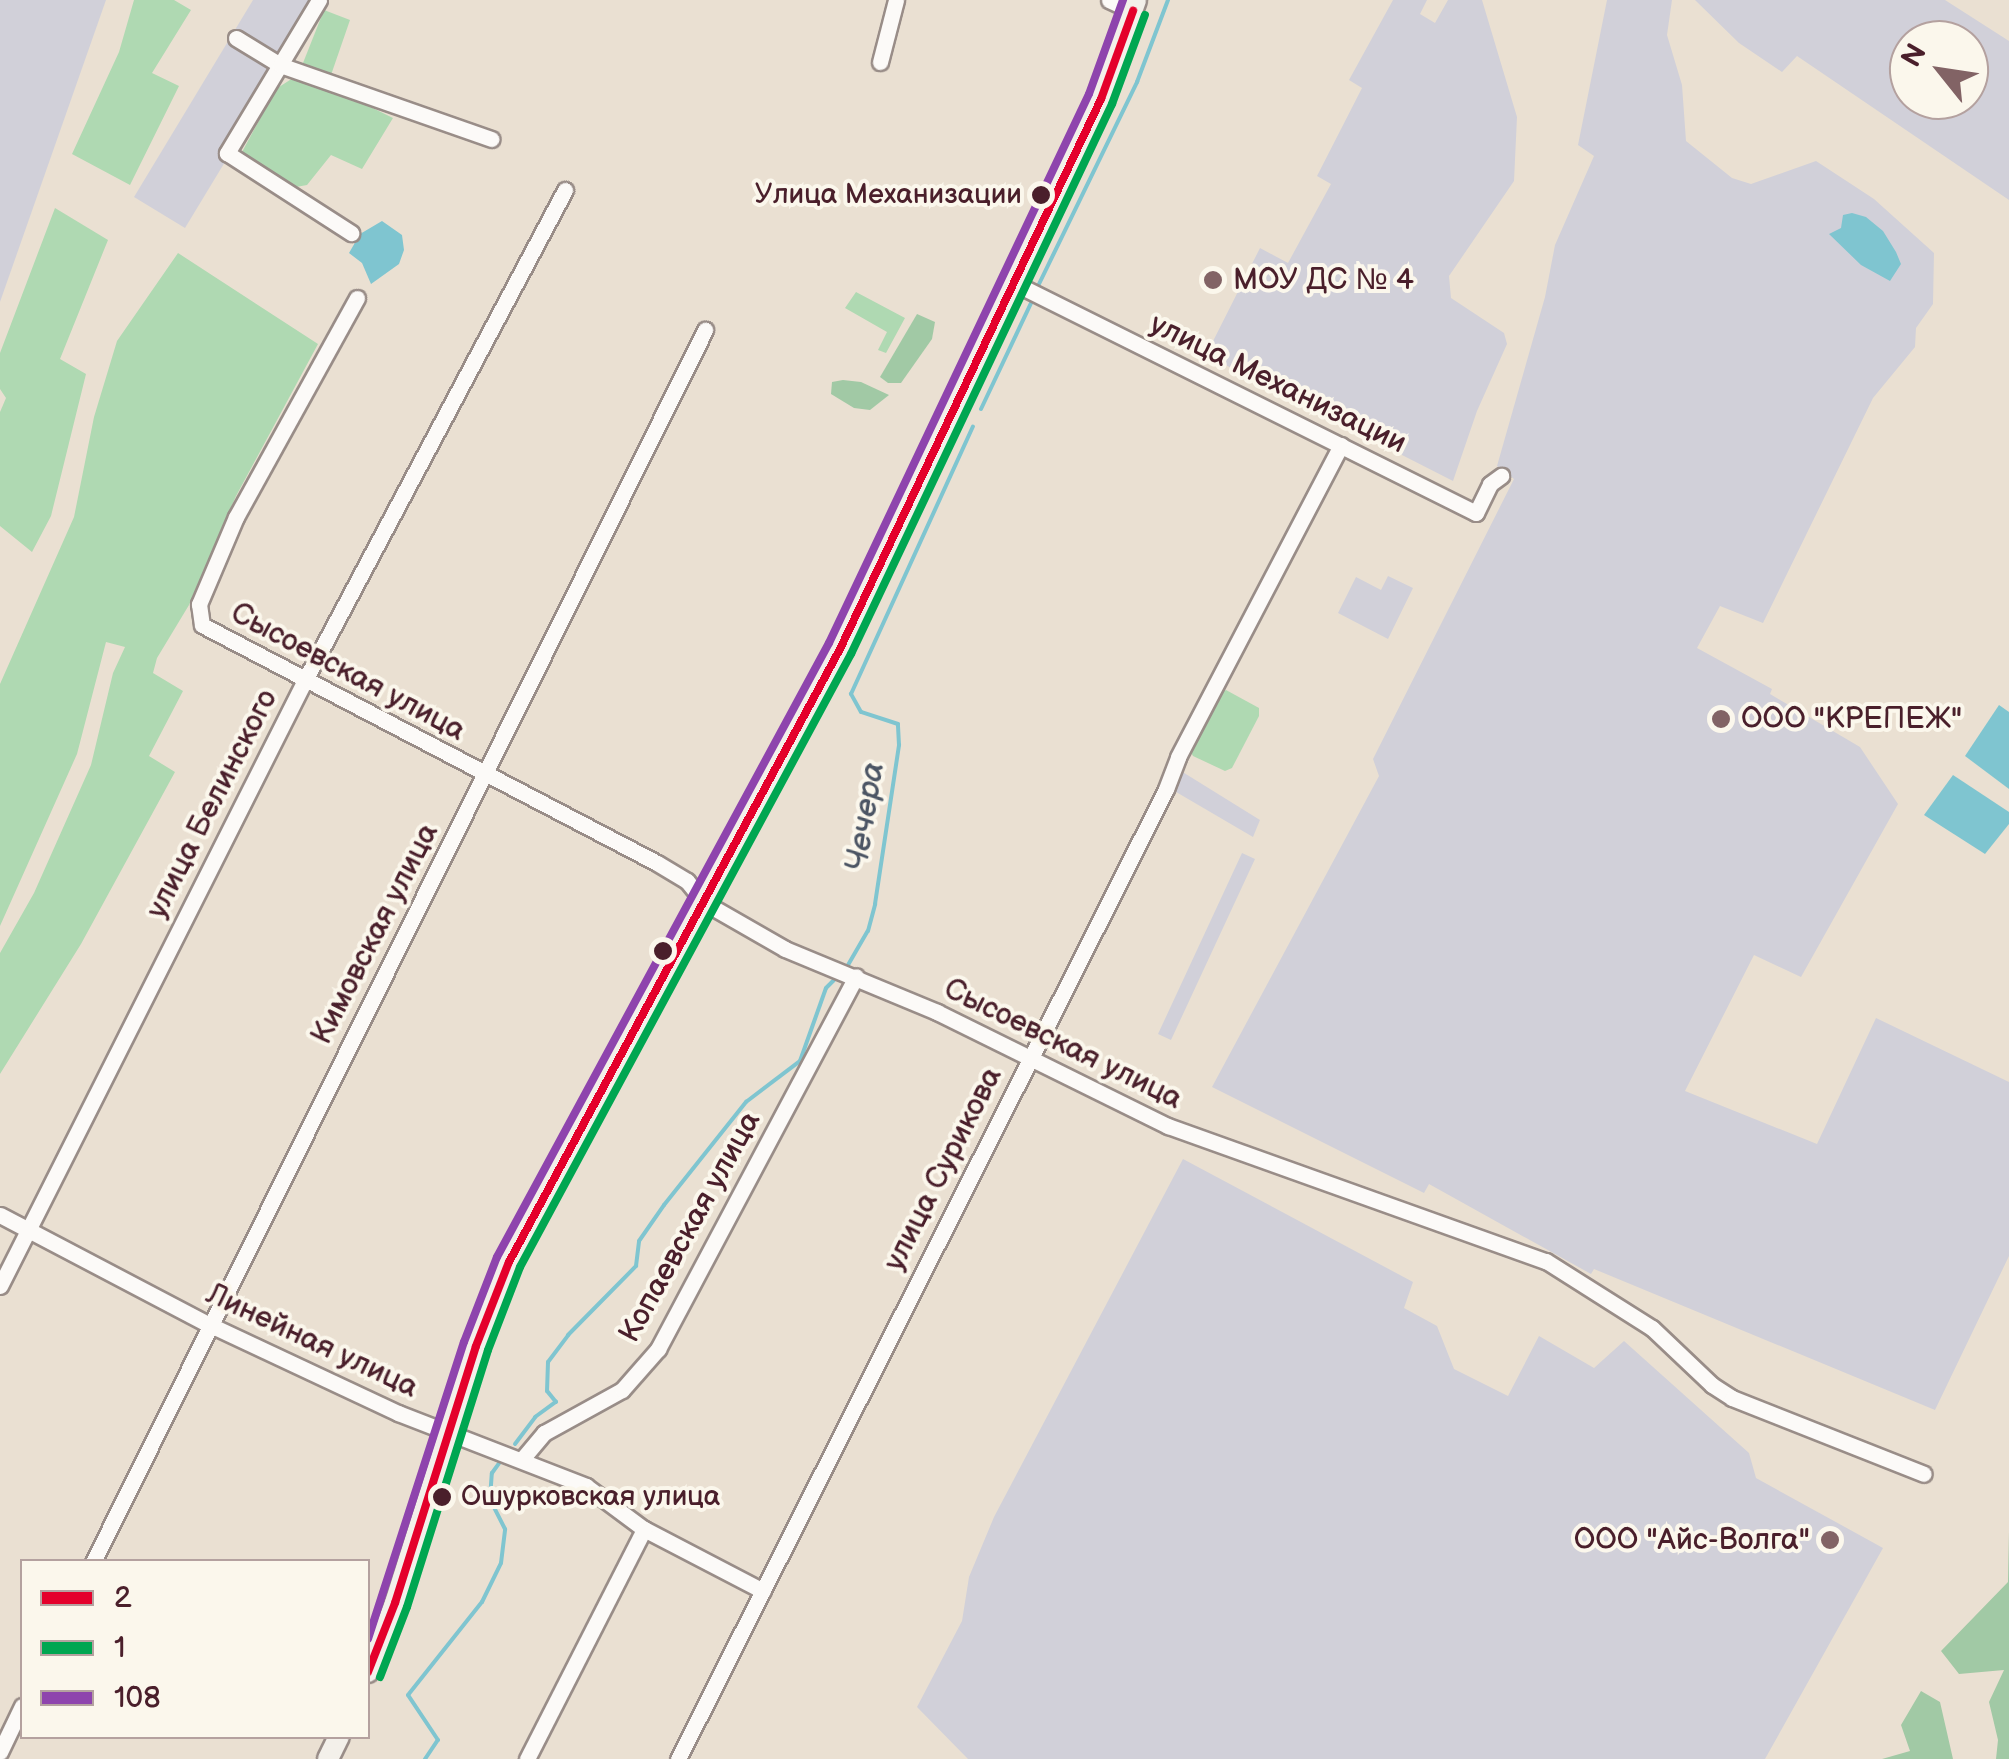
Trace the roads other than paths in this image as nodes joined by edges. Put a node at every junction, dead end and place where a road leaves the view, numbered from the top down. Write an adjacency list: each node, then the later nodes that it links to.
1 (319, 0): 7 (street)
2 (896, 0): 6 (street)
3 (1109, 0): 4 (street)
4 (1135, 5): 11 (street)
5 (236, 38): 7 (street)
6 (880, 62)
7 (280, 65): 8 (street); 10 (street)
8 (491, 139)
9 (565, 190): 16 (street, улица Белинского)
10 (350, 233)
11 (1014, 283): 14 (street, улица Механизации); 18 (street)
12 (357, 298): 16 (street, Сысоевская улица)
13 (706, 330): 17 (street, Кимовская улица)
14 (1342, 445): 15 (street, улица Механизации); 20 (street, улица Сурикова)
15 (1501, 476)
16 (304, 682): 17 (street, Сысоевская улица); 22 (street, улица Белинского)
17 (486, 775): 18 (street, Сысоевская улица); 24 (street, Кимовская улица)
18 (705, 903): 19 (street, Сысоевская улица); 25 (street)
19 (856, 976): 20 (street, Сысоевская улица); 26 (street, Копаевская улица)
20 (1029, 1059): 27 (street, Сысоевская улица); 30 (street, улица Сурикова)
21 (0, 1215): 22 (street, Линейная улица)
22 (30, 1230): 23 (street, улица Белинского); 24 (street, Линейная улица)
23 (0, 1286)
24 (208, 1324): 25 (street, Линейная улица); 29 (street, Кимовская улица)
25 (449, 1433): 26 (street, Линейная улица); 31 (street)
26 (523, 1458): 28 (street, Линейная улица)
27 (1924, 1474)
28 (644, 1529): 30 (street, Линейная улица); 34 (street)
29 (93, 1559)
30 (763, 1590): 35 (street, улица Сурикова)
31 (370, 1667)
32 (20, 1710): 33 (street)
33 (0, 1752)
34 (527, 1759)
35 (678, 1759)

